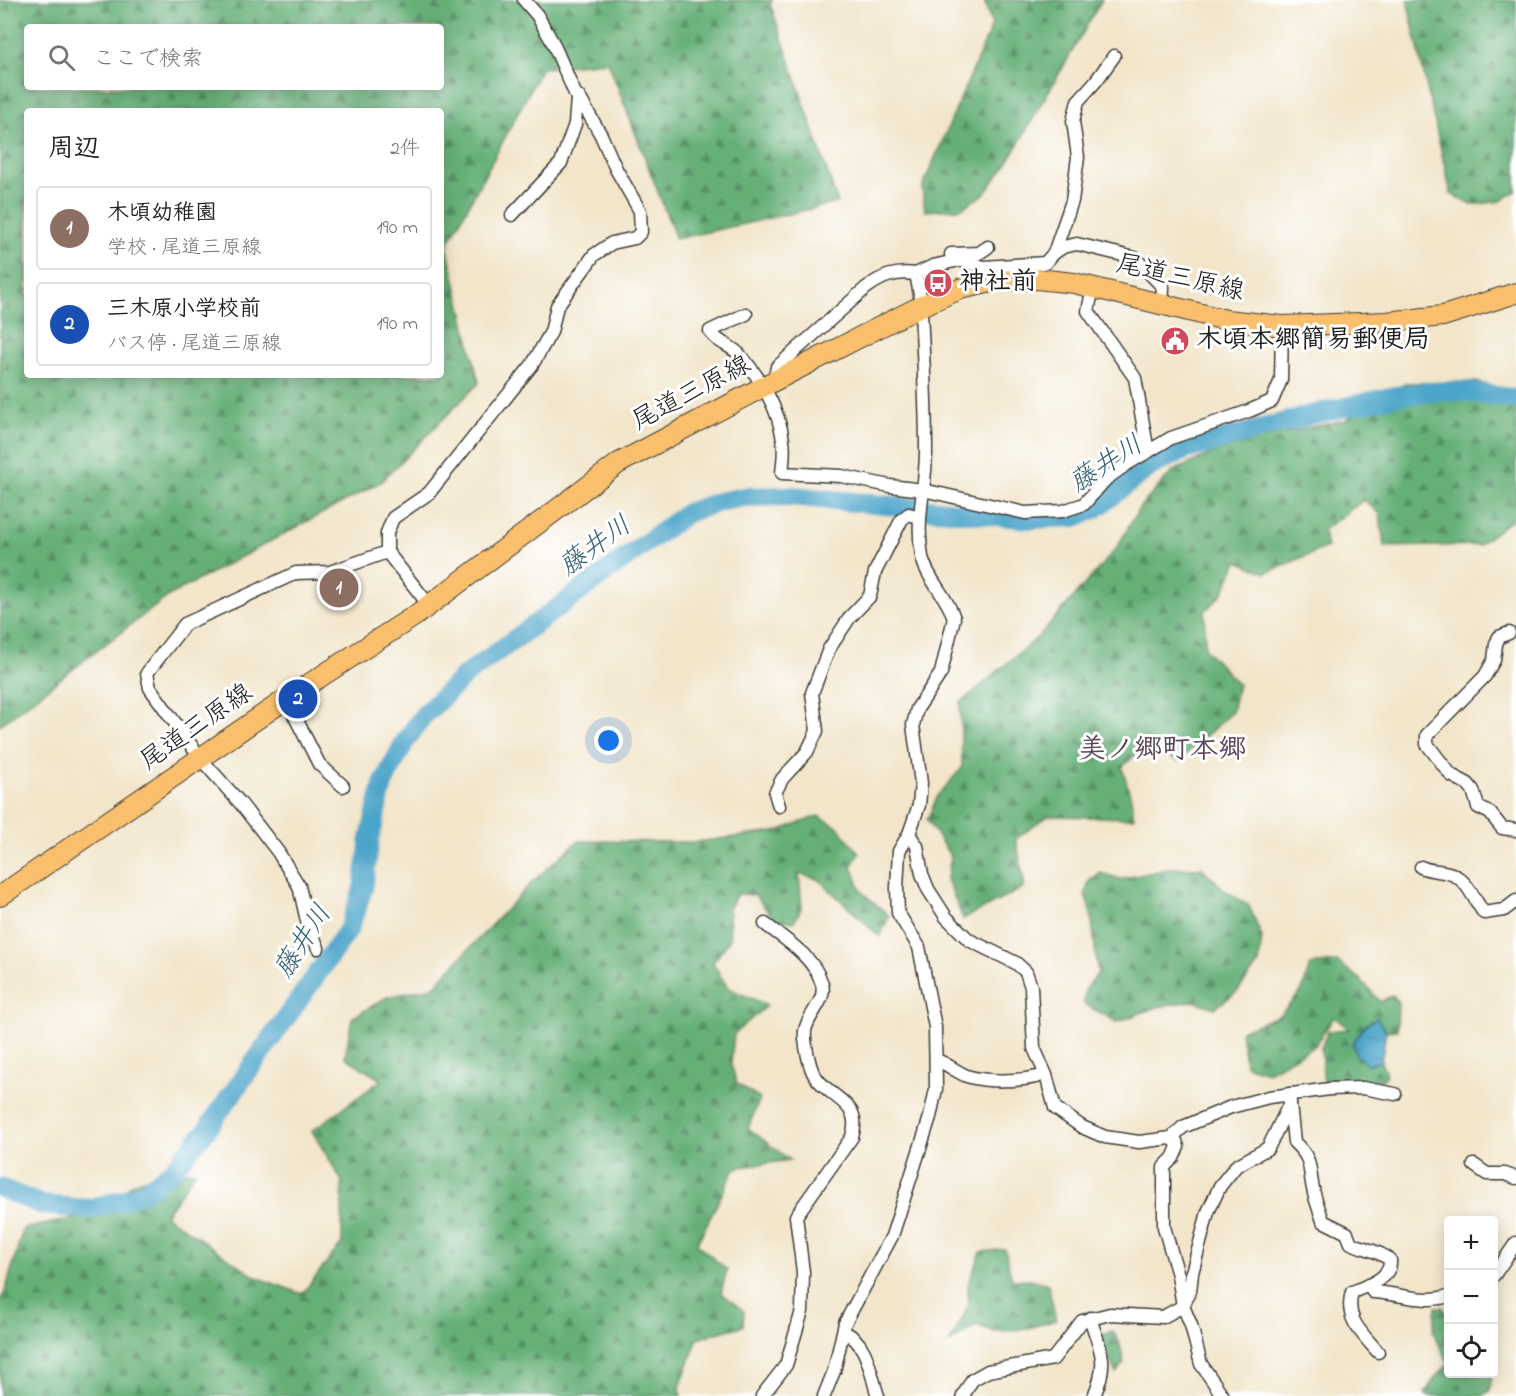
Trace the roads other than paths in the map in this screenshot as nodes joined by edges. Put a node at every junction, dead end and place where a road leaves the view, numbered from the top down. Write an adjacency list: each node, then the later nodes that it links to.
1 (524, 0): 3 (street)
2 (1114, 56): 6 (street)
3 (577, 98): 4 (street); 18 (street)
4 (512, 215)
5 (988, 247): 7 (street)
6 (1054, 253): 7 (street); 10 (street)
7 (916, 274): 11 (street); 14 (street)
8 (1093, 287): 10 (main road, 尾道三原線); 11 (main road, 尾道三原線); 15 (street)
9 (1516, 292): 13 (main road, 尾道三原線)
10 (1161, 305): 13 (main road, 尾道三原線)
11 (921, 306): 14 (main road, 尾道三原線); 16 (street)
12 (746, 315): 14 (street)
13 (1282, 326): 15 (street)
14 (768, 384): 16 (street); 19 (main road, 尾道三原線)
15 (1148, 452): 16 (street)
16 (923, 489): 17 (street)
17 (919, 517): 24 (street); 26 (street)
18 (387, 552): 19 (street); 22 (street)
19 (429, 605): 21 (main road, 尾道三原線)
20 (1509, 633): 25 (street)
21 (286, 699): 22 (main road, 尾道三原線); 23 (street)
22 (201, 759): 28 (main road, 尾道三原線); 31 (street)
23 (343, 786)
24 (779, 806)
25 (1516, 830)
26 (909, 834): 32 (street); 33 (street)
27 (1421, 867): 29 (street)
28 (0, 896)
29 (1516, 901)
30 (765, 924): 49 (street)
31 (318, 948)
32 (1034, 1048): 34 (street); 37 (street)
33 (936, 1060): 34 (street); 47 (street)
34 (1036, 1077): 37 (street)
35 (1395, 1094): 36 (street)
36 (1290, 1098): 38 (street); 43 (street); 45 (street)
37 (1055, 1108): 38 (street)
38 (1171, 1138): 45 (street)
39 (1474, 1165): 40 (street)
40 (1516, 1178)
41 (1516, 1243): 42 (street)
42 (1497, 1270)
43 (1368, 1285): 44 (street); 48 (street)
44 (1444, 1296)
45 (1183, 1306): 46 (street); 54 (street)
46 (1090, 1318): 52 (street); 53 (street)
47 (844, 1332): 50 (street); 51 (street)
48 (1378, 1352)
49 (762, 1396)
50 (824, 1396)
51 (878, 1396)
52 (963, 1396)
53 (1094, 1396)
54 (1223, 1396)

